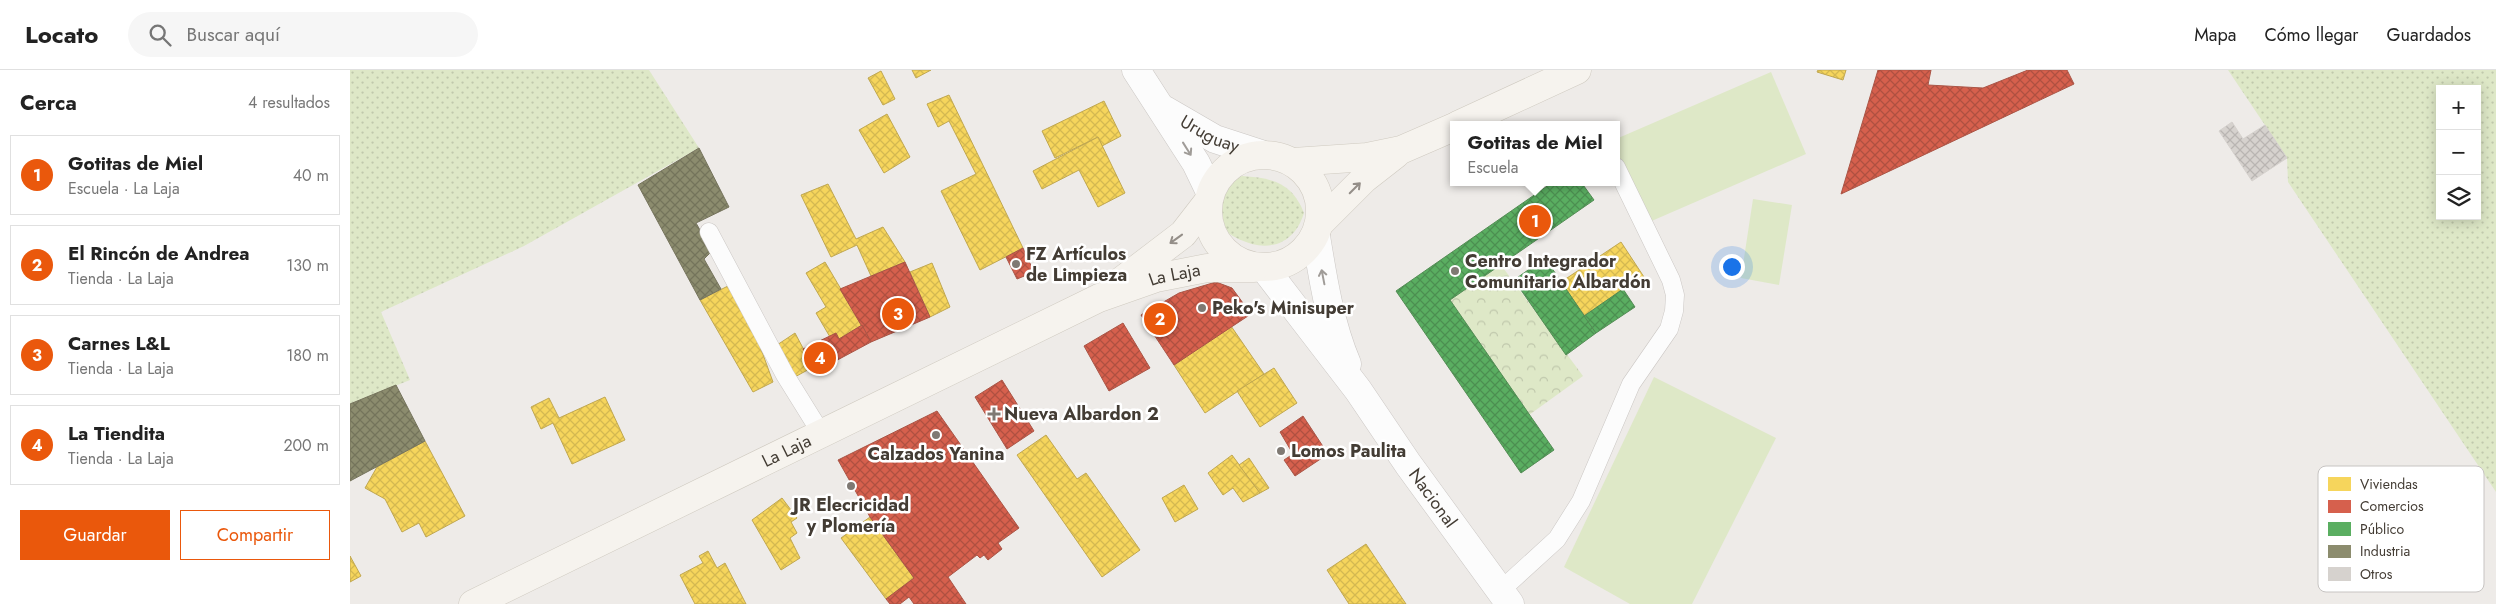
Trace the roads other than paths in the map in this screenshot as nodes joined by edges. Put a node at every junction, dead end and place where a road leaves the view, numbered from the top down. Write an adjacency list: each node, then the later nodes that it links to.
1 (1136, 70): 3 (street, Uruguay)
2 (1577, 70): 4 (main road)
3 (1162, 108): 7 (street, Uruguay); 10 (street, Uruguay, one-way to 10)
4 (1467, 121)
5 (1450, 129): 6 (main road)
6 (1401, 150): 8 (main road); 11 (main road, one-way to 6)
7 (1261, 154): 8 (main road); 10 (main road)
8 (1293, 162): 11 (main road)
9 (1620, 175): 17 (lane)
10 (1208, 198): 13 (main road); 14 (main road, La Laja, one-way to 14)
11 (1318, 230): 13 (main road); 15 (street, Nacional, one-way to 11)
12 (708, 232): 16 (lane)
13 (1259, 269): 14 (main road, La Laja); 15 (street, Nacional)
14 (1100, 298): 16 (main road, La Laja)
15 (1358, 390): 17 (street, Nacional)
16 (821, 433): 18 (main road, La Laja)
17 (1505, 597)
18 (473, 604)

